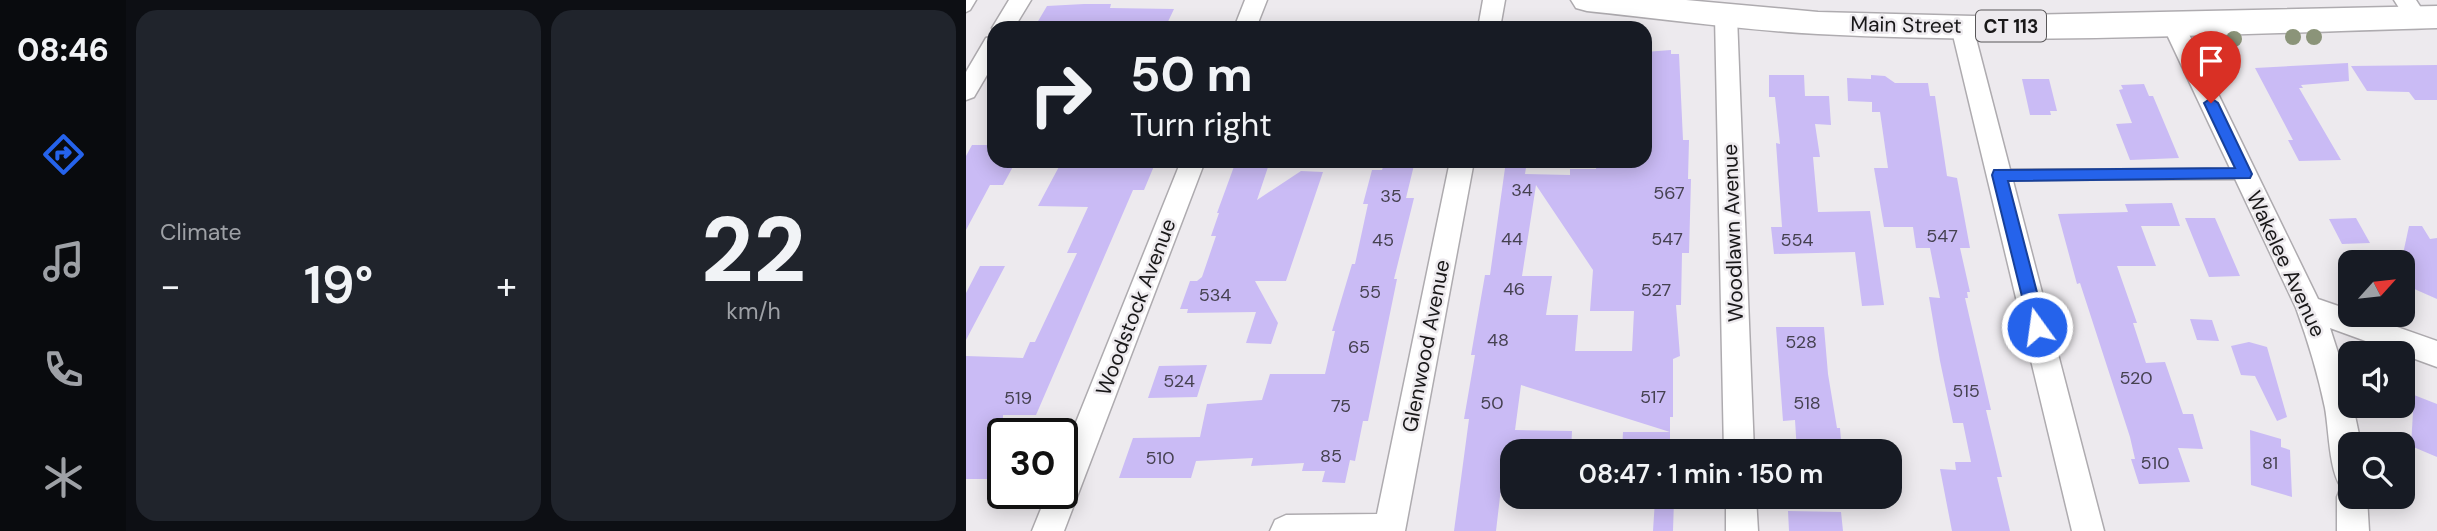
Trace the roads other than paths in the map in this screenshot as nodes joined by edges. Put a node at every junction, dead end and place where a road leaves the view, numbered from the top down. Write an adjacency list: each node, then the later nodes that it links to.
1 (971, 0): 6 (lane)
2 (1020, 0): 9 (street)
3 (1256, 0): 10 (street)
4 (1494, 0): 11 (street)
5 (1587, 0): 8 (main road, Main Street / CT 113)
6 (966, 8)
7 (2419, 11): 12 (main road, Main Street / CT 113)
8 (1726, 16): 13 (main road, Main Street / CT 113); 24 (street, Woodlawn Avenue)
9 (1007, 21)
10 (1248, 21)
11 (1490, 21)
12 (2174, 24): 13 (main road, Main Street / CT 113); 19 (street, Wakelee Avenue)
13 (1962, 27): 20 (street)
14 (987, 51): 15 (street)
15 (973, 66): 16 (street)
16 (966, 91)
17 (1190, 168): 28 (street, Woodstock Avenue)
18 (1461, 168): 27 (street, Glenwood Avenue)
19 (2245, 174): 20 (lane); 21 (street, Wakelee Avenue)
20 (1999, 175): 31 (street)
21 (2309, 308): 22 (street); 23 (street, Wakelee Avenue)
22 (2437, 354)
23 (2345, 432)
24 (1739, 439)
25 (1741, 509): 30 (street)
26 (2352, 509): 32 (street)
27 (1390, 530): 29 (street)
28 (1048, 531)
29 (1286, 531)
30 (1742, 531)
31 (2088, 531)
32 (2353, 531)

